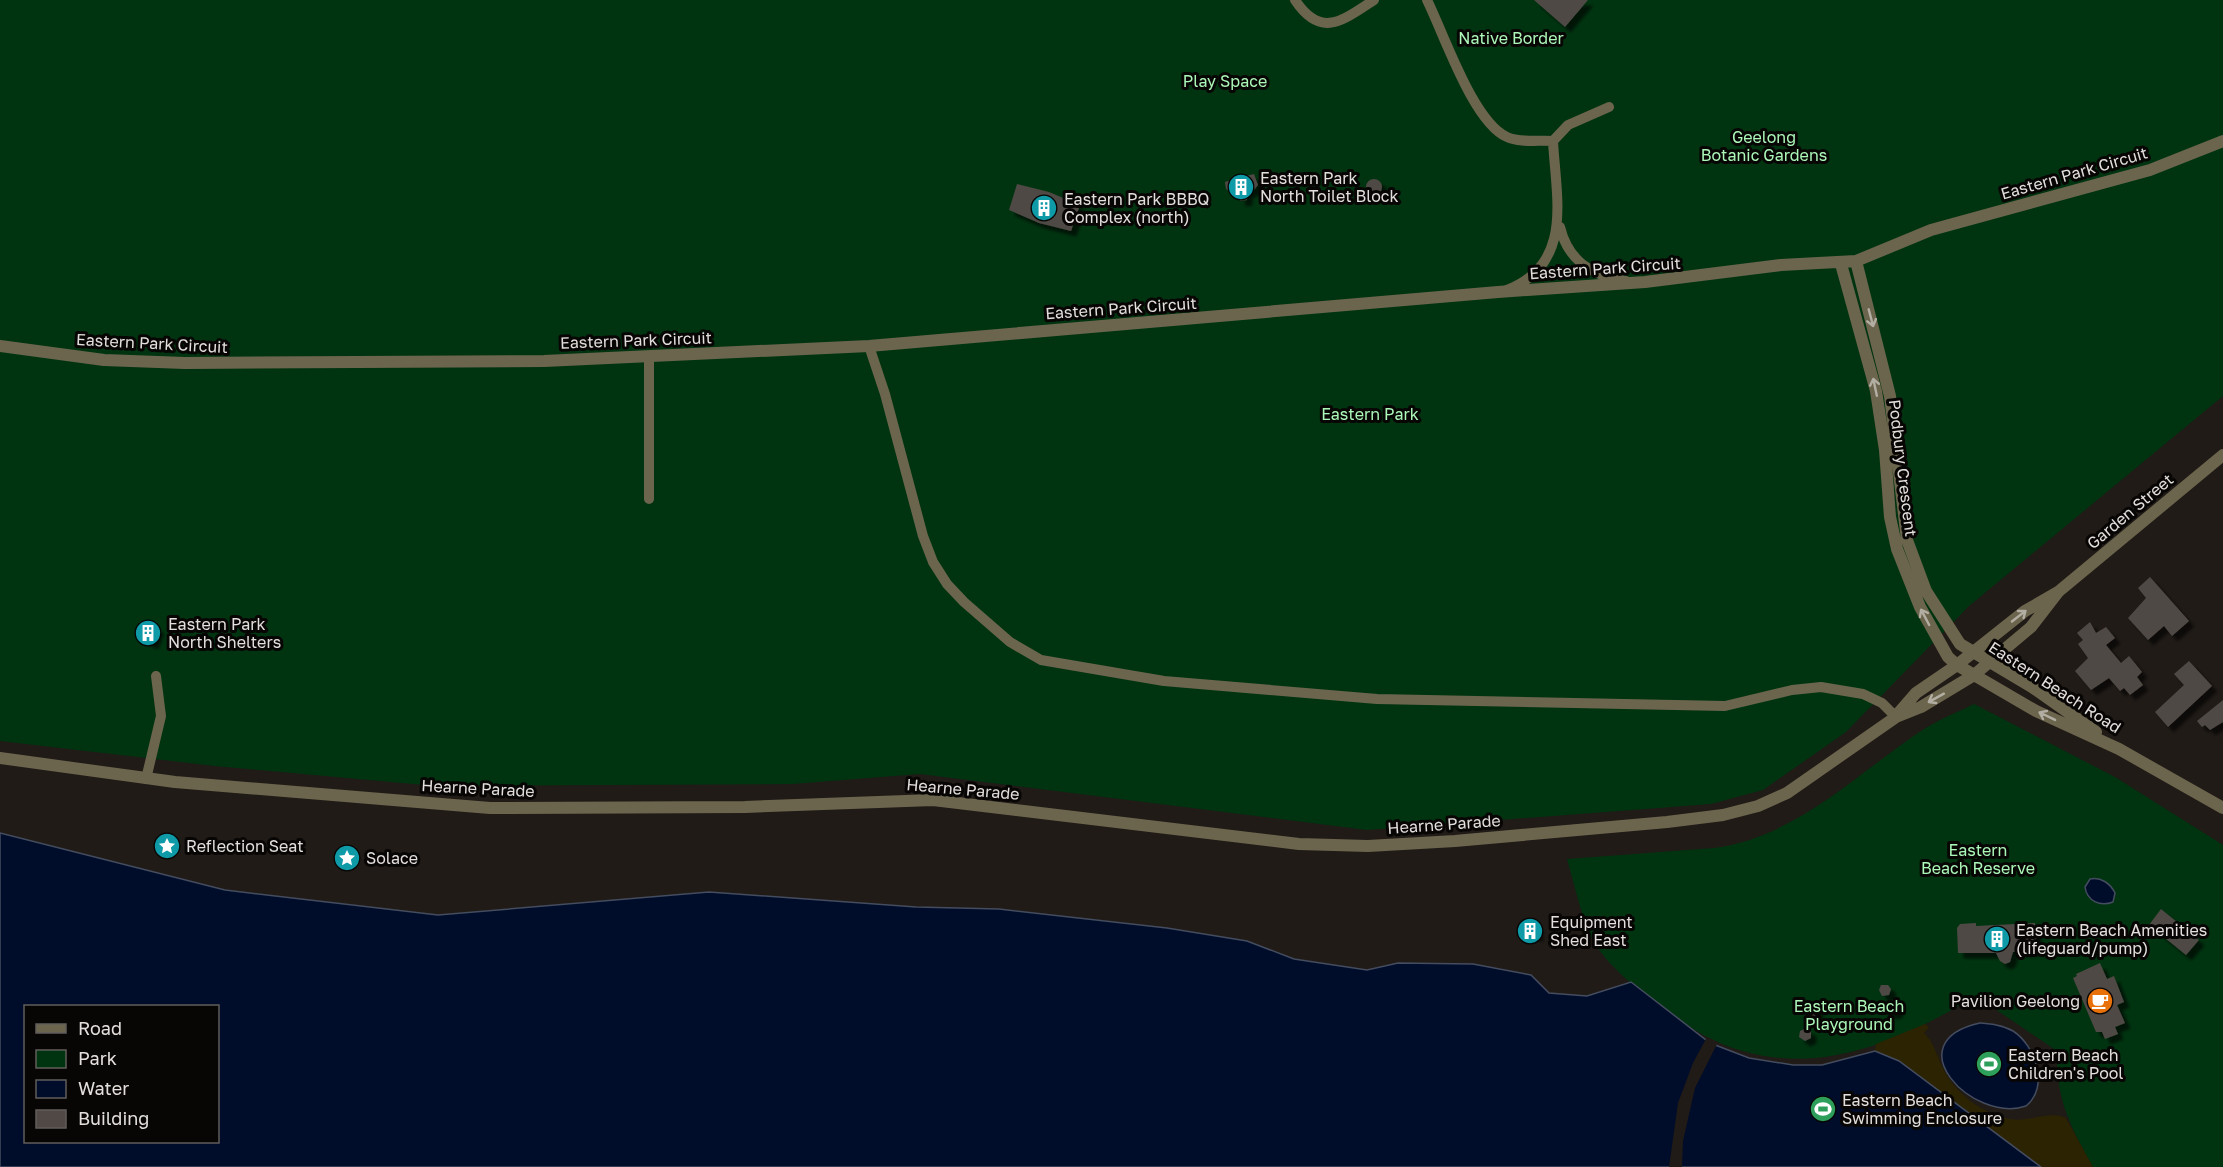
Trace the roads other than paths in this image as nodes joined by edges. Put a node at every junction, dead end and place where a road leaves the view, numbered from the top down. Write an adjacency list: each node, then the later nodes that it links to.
1 (1295, 0): 2 (lane)
2 (1374, 0)
3 (1427, 0): 5 (lane)
4 (1609, 107): 5 (lane)
5 (1553, 141): 7 (lane)
6 (2223, 141): 8 (street, Eastern Park Circuit)
7 (1557, 215): 10 (lane); 11 (lane)
8 (1856, 261): 9 (street, Eastern Park Circuit); 18 (street, Podbury Crescent, one-way to 18)
9 (1840, 264): 10 (street, Eastern Park Circuit); 20 (street, Podbury Crescent, one-way to 9)
10 (1644, 282): 11 (street, Eastern Park Circuit)
11 (1498, 292): 13 (street, Eastern Park Circuit)
12 (0, 346): 14 (street, Eastern Park Circuit)
13 (869, 346): 14 (street, Eastern Park Circuit); 23 (lane)
14 (649, 357): 16 (lane)
15 (2223, 455): 17 (street, Garden Street)
16 (649, 499)
17 (2058, 592): 18 (street, Garden Street, one-way to 17); 19 (street, Garden Street)
18 (1974, 653): 19 (street, Eastern Beach Road); 20 (street, Garden Street)
19 (1990, 663): 21 (street, Garden Street); 24 (street, Eastern Beach Road)
20 (1957, 665): 21 (street, Eastern Beach Road); 23 (street, Hearne Parade)
21 (1974, 675): 23 (street, Hearne Parade, one-way to 23); 24 (street, Eastern Beach Road, one-way to 21)
22 (156, 676): 26 (lane)
23 (1896, 717): 26 (street, Hearne Parade)
24 (2119, 749): 27 (street, Eastern Beach Road)
25 (0, 758): 26 (street, Hearne Parade)
26 (146, 779)
27 (2223, 808)

